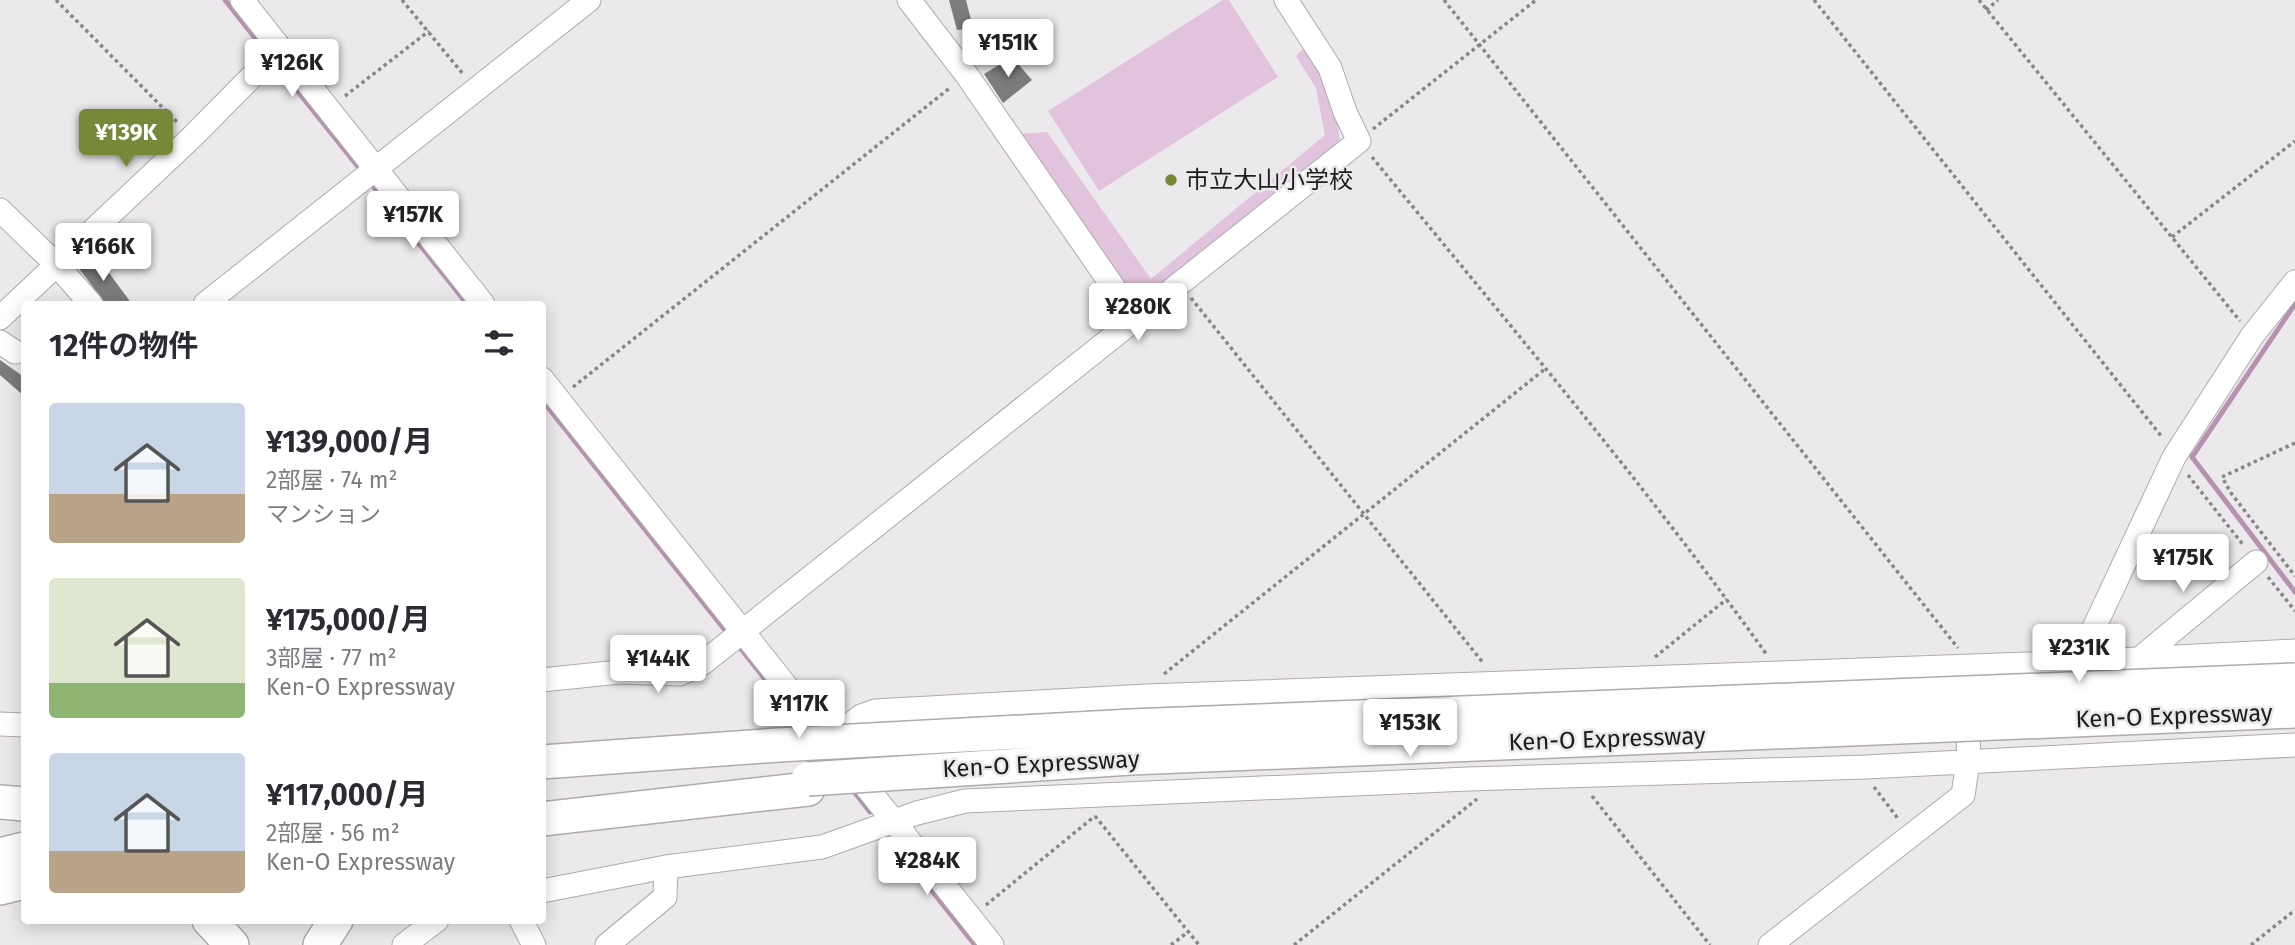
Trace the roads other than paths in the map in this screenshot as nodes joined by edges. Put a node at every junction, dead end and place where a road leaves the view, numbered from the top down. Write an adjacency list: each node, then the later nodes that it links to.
1 (242, 0): 5 (street)
2 (589, 0): 6 (street)
3 (909, 0): 13 (street)
4 (1286, 0): 13 (street)
5 (280, 48): 6 (street); 8 (street)
6 (376, 170): 11 (street); 12 (street)
7 (0, 210): 8 (street)
8 (56, 264): 10 (street); 14 (street)
9 (2295, 282): 20 (street)
10 (88, 301)
11 (209, 301)
12 (481, 301)
13 (1135, 317): 17 (street)
14 (0, 318)
15 (550, 405): 17 (street)
16 (2256, 562): 19 (street)
17 (741, 631): 23 (street); 30 (street)
18 (2295, 652): 19 (street)
19 (2139, 659): 20 (street)
20 (2078, 662): 21 (street)
21 (1971, 666): 22 (street); 33 (street)
22 (1755, 675): 25 (street); 34 (street)
23 (546, 680)
24 (2295, 680): 32 (highway, Ken-O Expressway, bridge)
25 (1463, 686): 26 (street); 35 (street)
26 (1146, 696): 30 (street); 37 (street)
27 (2295, 711): 36 (highway, Ken-O Expressway, bridge)
28 (0, 723): 29 (street)
29 (21, 725)
30 (828, 743): 42 (street)
31 (2295, 745): 33 (street)
32 (546, 762)
33 (1968, 762): 34 (street); 61 (street)
34 (1759, 770): 35 (street)
35 (1468, 779): 37 (street)
36 (808, 784): 38 (highway, Ken-O Expressway); 41 (highway)
37 (1152, 791): 42 (street)
38 (546, 795)
39 (0, 802): 40 (highway)
40 (21, 804)
41 (546, 818)
42 (892, 822): 45 (street); 55 (street)
43 (21, 850): 44 (highway)
44 (0, 855)
45 (666, 867): 48 (street); 60 (street)
46 (21, 883): 47 (highway)
47 (0, 888)
48 (546, 890)
49 (21, 898): 50 (highway)
50 (0, 902)
51 (213, 924): 56 (highway)
52 (333, 924): 57 (highway)
53 (432, 924): 58 (street)
54 (524, 924): 59 (street)
55 (979, 935)
56 (232, 945)
57 (320, 945)
58 (404, 945)
59 (534, 945)
60 (607, 945)
61 (1770, 945)

